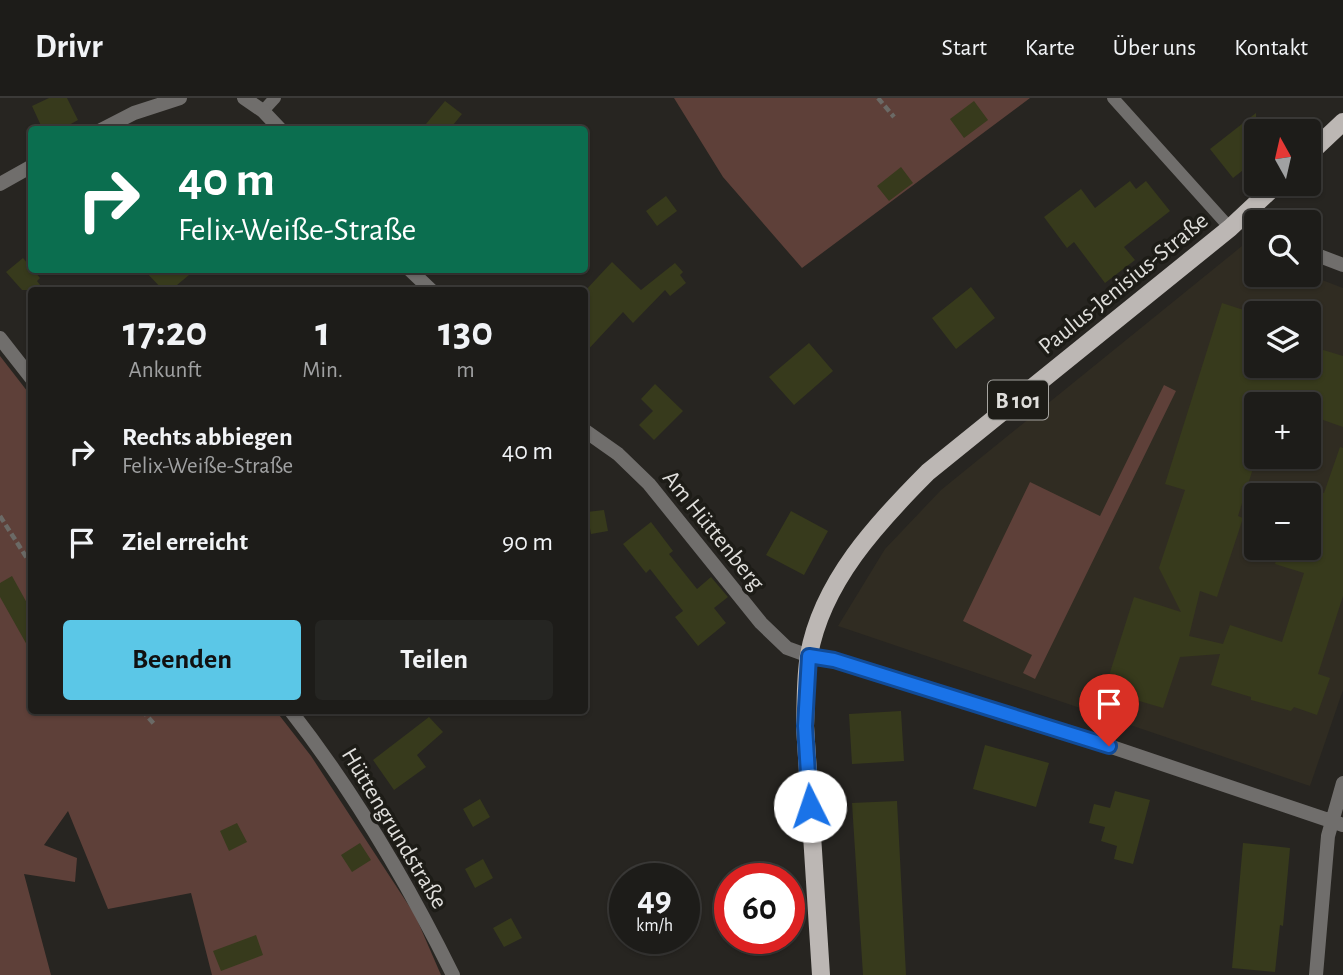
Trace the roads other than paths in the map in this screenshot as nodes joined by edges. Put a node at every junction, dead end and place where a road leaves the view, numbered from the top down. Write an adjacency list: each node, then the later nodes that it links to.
1 (180, 98): 7 (street)
2 (244, 98): 5 (street)
3 (275, 98): 5 (lane)
4 (1113, 98): 13 (lane)
5 (264, 104): 8 (street)
6 (1343, 122): 9 (main road)
7 (109, 126)
8 (278, 126)
9 (1321, 143)
10 (28, 168): 11 (street)
11 (0, 184)
12 (1264, 196): 13 (main road, Paulus-Jenisius-Straße / B 101)
13 (1235, 223): 14 (street); 22 (main road, Paulus-Jenisius-Straße / B 101)
14 (1244, 227)
15 (1321, 257): 16 (street)
16 (1343, 265)
17 (413, 273): 18 (street)
18 (427, 287)
19 (0, 338): 20 (street)
20 (28, 374)
21 (588, 433): 22 (street, Am Hüttenberg)
22 (809, 656): 25 (street, Am Hüttenberg); 27 (main road, Paulus-Jenisius-Straße / B 101)
23 (293, 714): 26 (street, Hüttengrundstraße)
24 (1343, 783): 25 (street)
25 (1338, 823): 28 (street)
26 (453, 975)
27 (821, 975)
28 (1316, 975)

